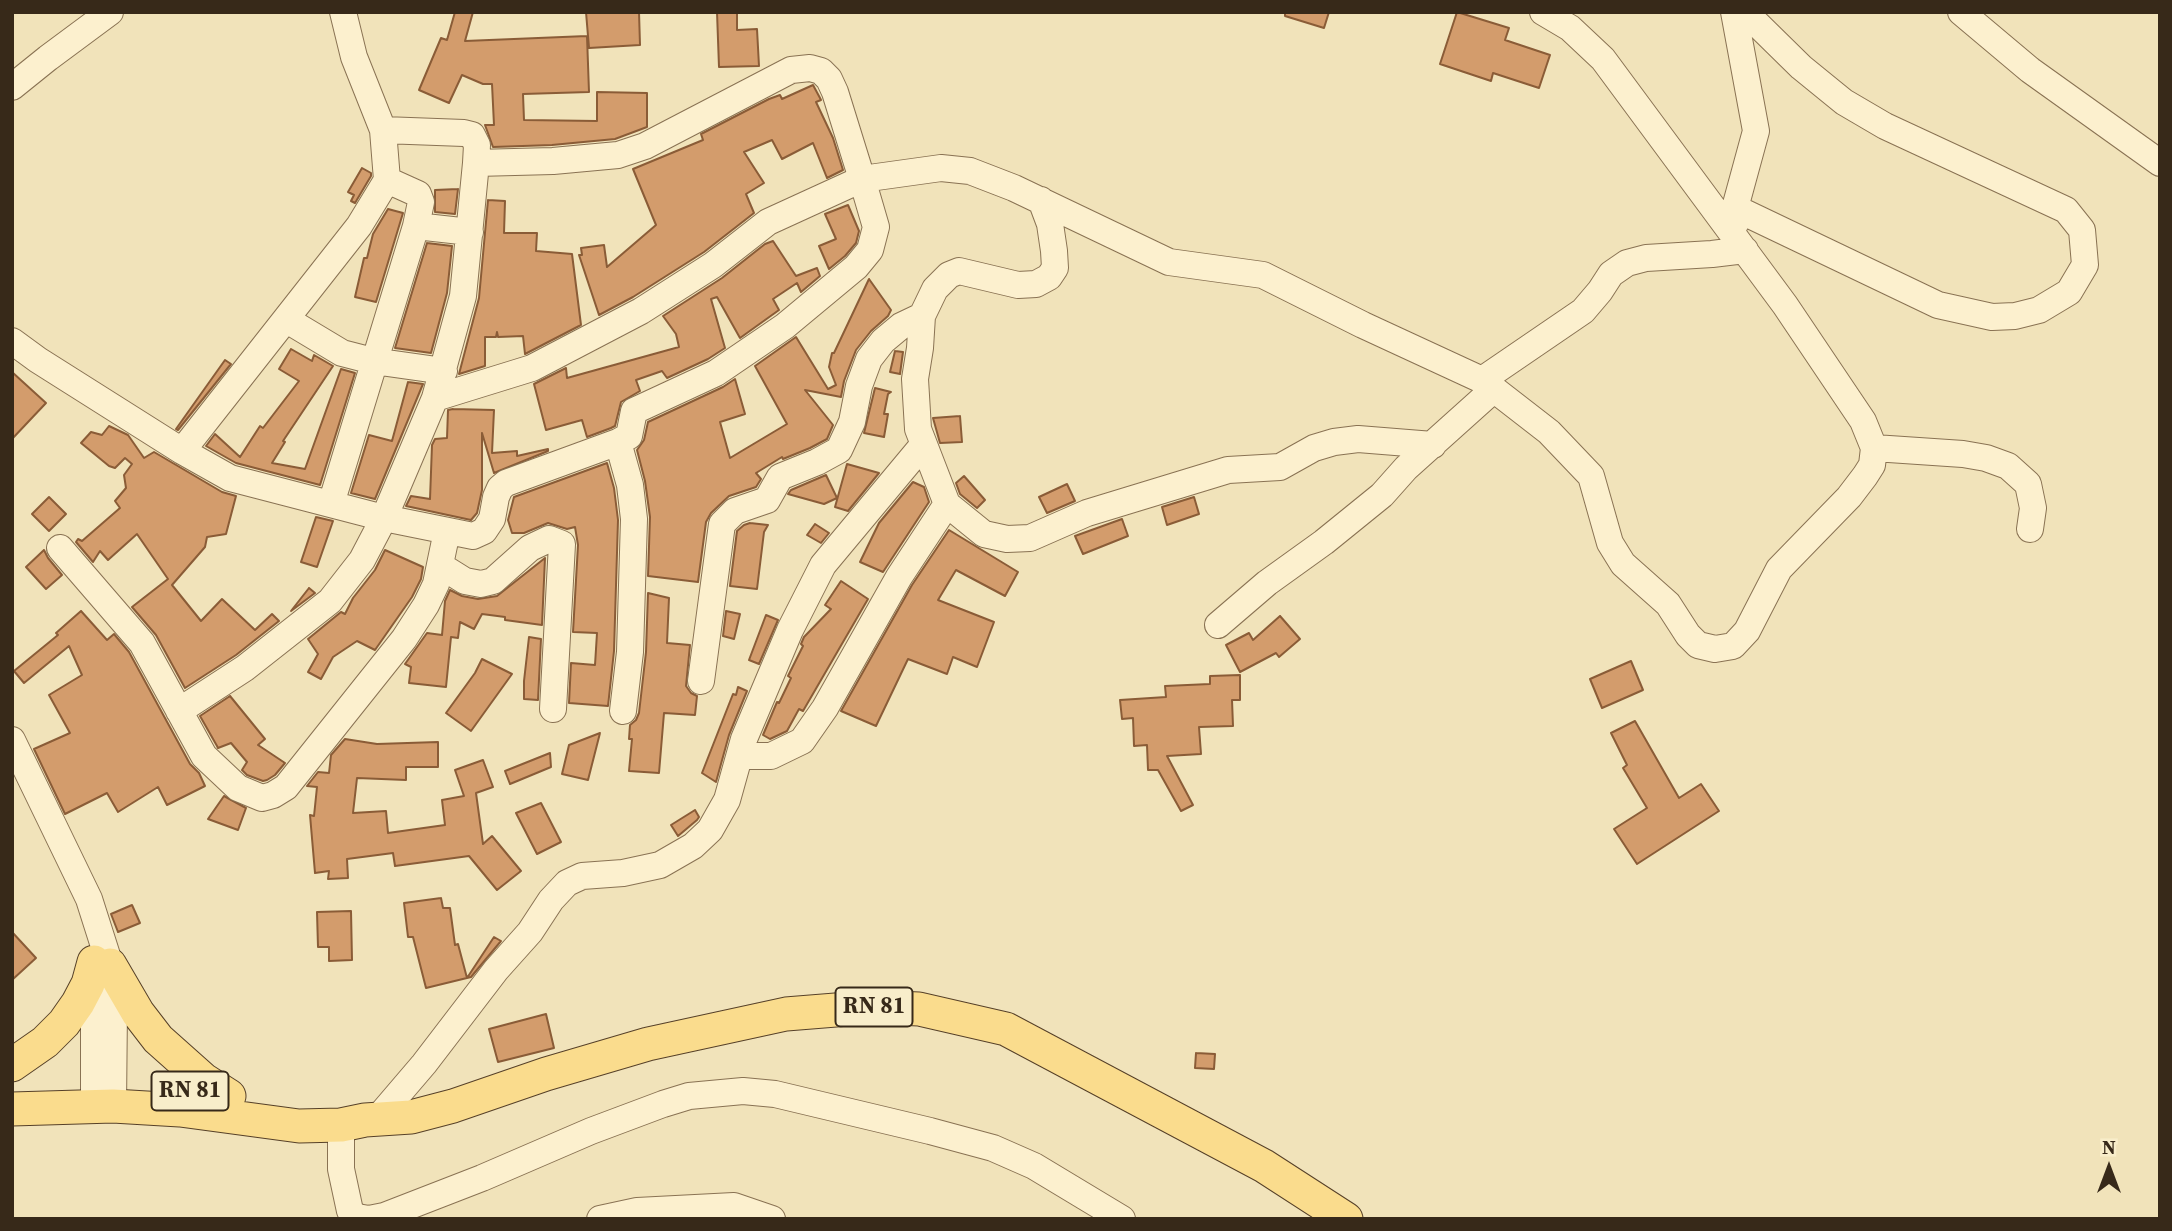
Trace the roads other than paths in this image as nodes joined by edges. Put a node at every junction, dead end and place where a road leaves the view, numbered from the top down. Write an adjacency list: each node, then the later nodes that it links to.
1 (110, 12): 7 (street)
2 (343, 12): 8 (street)
3 (1543, 12): 17 (street)
4 (1734, 12): 14 (street)
5 (1745, 12): 14 (street)
6 (1961, 12): 10 (street)
7 (12, 87)
8 (383, 130): 9 (street); 12 (street)
9 (476, 163): 11 (street); 16 (street)
10 (2160, 163)
11 (862, 179): 13 (street); 24 (street); 25 (street)
12 (387, 180): 15 (street); 19 (street)
13 (1041, 200): 18 (street); 23 (street)
14 (1735, 208): 17 (street)
15 (416, 226): 16 (street); 21 (street)
16 (470, 232): 22 (street)
17 (1740, 243): 23 (street); 28 (street)
18 (922, 316): 27 (street); 38 (street)
19 (287, 320): 21 (street); 29 (street)
20 (12, 341): 29 (street)
21 (373, 361): 22 (street); 30 (street)
22 (444, 371): 24 (street)
23 (1488, 385): 26 (street); 28 (street)
24 (435, 398): 32 (street)
25 (618, 443): 34 (street); 40 (street)
26 (1433, 444): 31 (street); 37 (street)
27 (923, 445): 31 (street); 43 (street)
28 (1874, 448): 33 (street)
29 (182, 452): 30 (street)
30 (331, 504): 32 (street)
31 (947, 504): 43 (street)
32 (384, 518): 34 (street); 41 (street)
33 (2030, 529)
34 (447, 531): 36 (street)
35 (60, 548): 41 (street)
36 (441, 566): 39 (street); 41 (street)
37 (1218, 625)
38 (701, 681)
39 (553, 709)
40 (623, 710)
41 (178, 711)
42 (12, 740): 44 (street)
43 (741, 752): 50 (street)
44 (101, 953): 45 (main road); 47 (street); 48 (main road)
45 (12, 1065)
46 (12, 1086): 47 (main road, RN 81)
47 (104, 1095): 48 (main road, RN 81); 49 (main road, RN 81); 50 (main road, RN 81)
48 (229, 1096): 50 (main road, RN 81)
49 (12, 1109)
50 (361, 1122): 53 (street); 54 (main road, RN 81)
51 (600, 1219): 52 (street)
52 (772, 1219)
53 (1122, 1219)
54 (1346, 1219)

